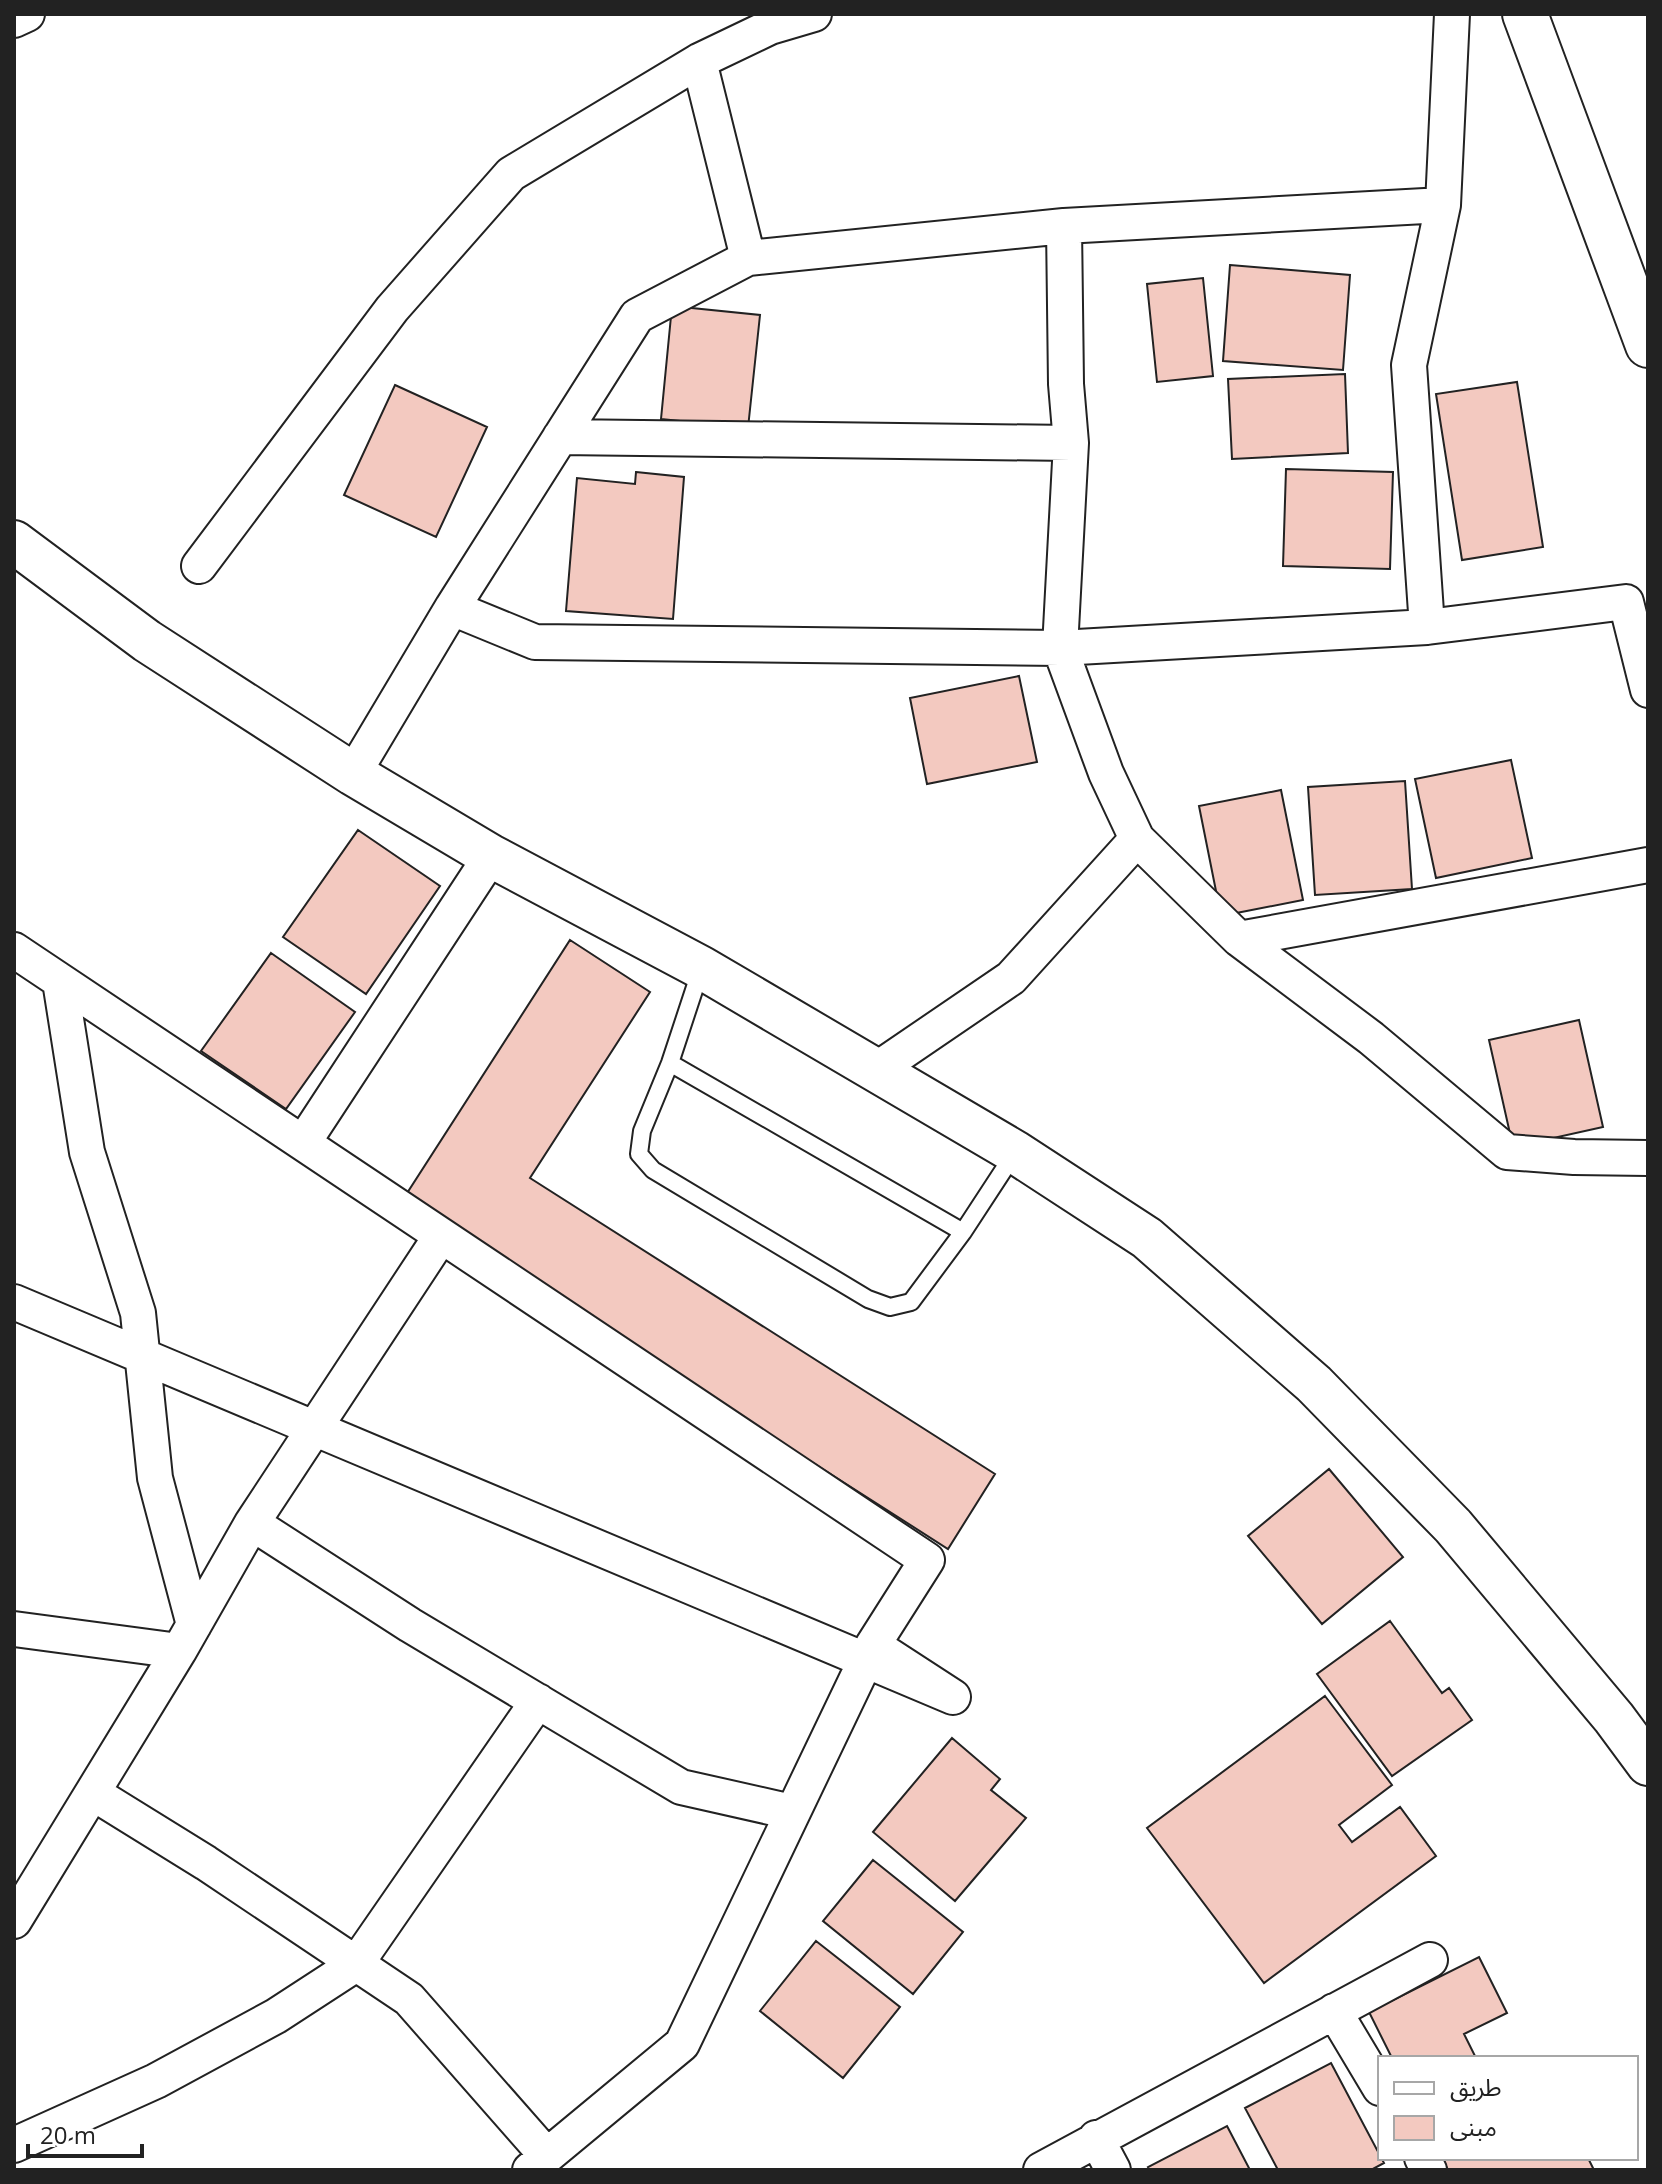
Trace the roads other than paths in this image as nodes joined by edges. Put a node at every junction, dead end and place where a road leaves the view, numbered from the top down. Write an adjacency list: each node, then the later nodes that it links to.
1 (27, 14): 5 (street)
2 (814, 14): 6 (street)
3 (1452, 14): 7 (street)
4 (1525, 14): 10 (main road)
5 (14, 20)
6 (699, 61): 9 (street); 14 (street)
7 (1443, 205): 8 (street); 17 (street)
8 (1064, 226): 9 (street); 12 (street)
9 (748, 258): 11 (street)
10 (1648, 345)
11 (560, 437): 12 (street); 16 (street)
12 (1071, 443): 18 (street)
13 (14, 542): 20 (street)
14 (199, 566)
15 (1637, 601): 17 (street); 19 (street)
16 (452, 608): 18 (street); 20 (street)
17 (1427, 627): 18 (street)
18 (1060, 648): 21 (street)
19 (1648, 690)
20 (353, 774): 22 (street)
21 (1137, 839): 24 (street); 29 (street)
22 (491, 856): 26 (street); 30 (street)
23 (1648, 865): 24 (street)
24 (1239, 939): 32 (street)
25 (14, 950): 27 (street)
26 (702, 968): 28 (lane); 29 (street)
27 (60, 981): 30 (street); 38 (street)
28 (670, 1063): 33 (lane); 33 (lane)
29 (876, 1070): 31 (street)
30 (303, 1143): 34 (street)
31 (1015, 1152): 33 (lane); 41 (street)
32 (1648, 1158)
33 (963, 1232)
34 (441, 1236): 36 (street); 39 (street)
35 (14, 1302): 39 (street)
36 (252, 1523): 38 (street); 40 (street)
37 (14, 1629): 38 (street)
38 (186, 1638): 43 (street)
39 (873, 1645): 44 (street)
40 (538, 1701): 44 (street); 47 (street)
41 (1636, 1727): 42 (street)
42 (1648, 1764)
43 (93, 1793): 45 (street); 47 (street)
44 (792, 1812): 52 (street)
45 (14, 1921)
46 (1430, 1960): 48 (street)
47 (356, 1964): 51 (street); 52 (street)
48 (1334, 2011): 49 (street); 50 (street)
49 (1378, 2085)
50 (1096, 2138): 53 (street); 54 (street)
51 (14, 2145)
52 (538, 2163)
53 (1041, 2170)
54 (1113, 2170)

